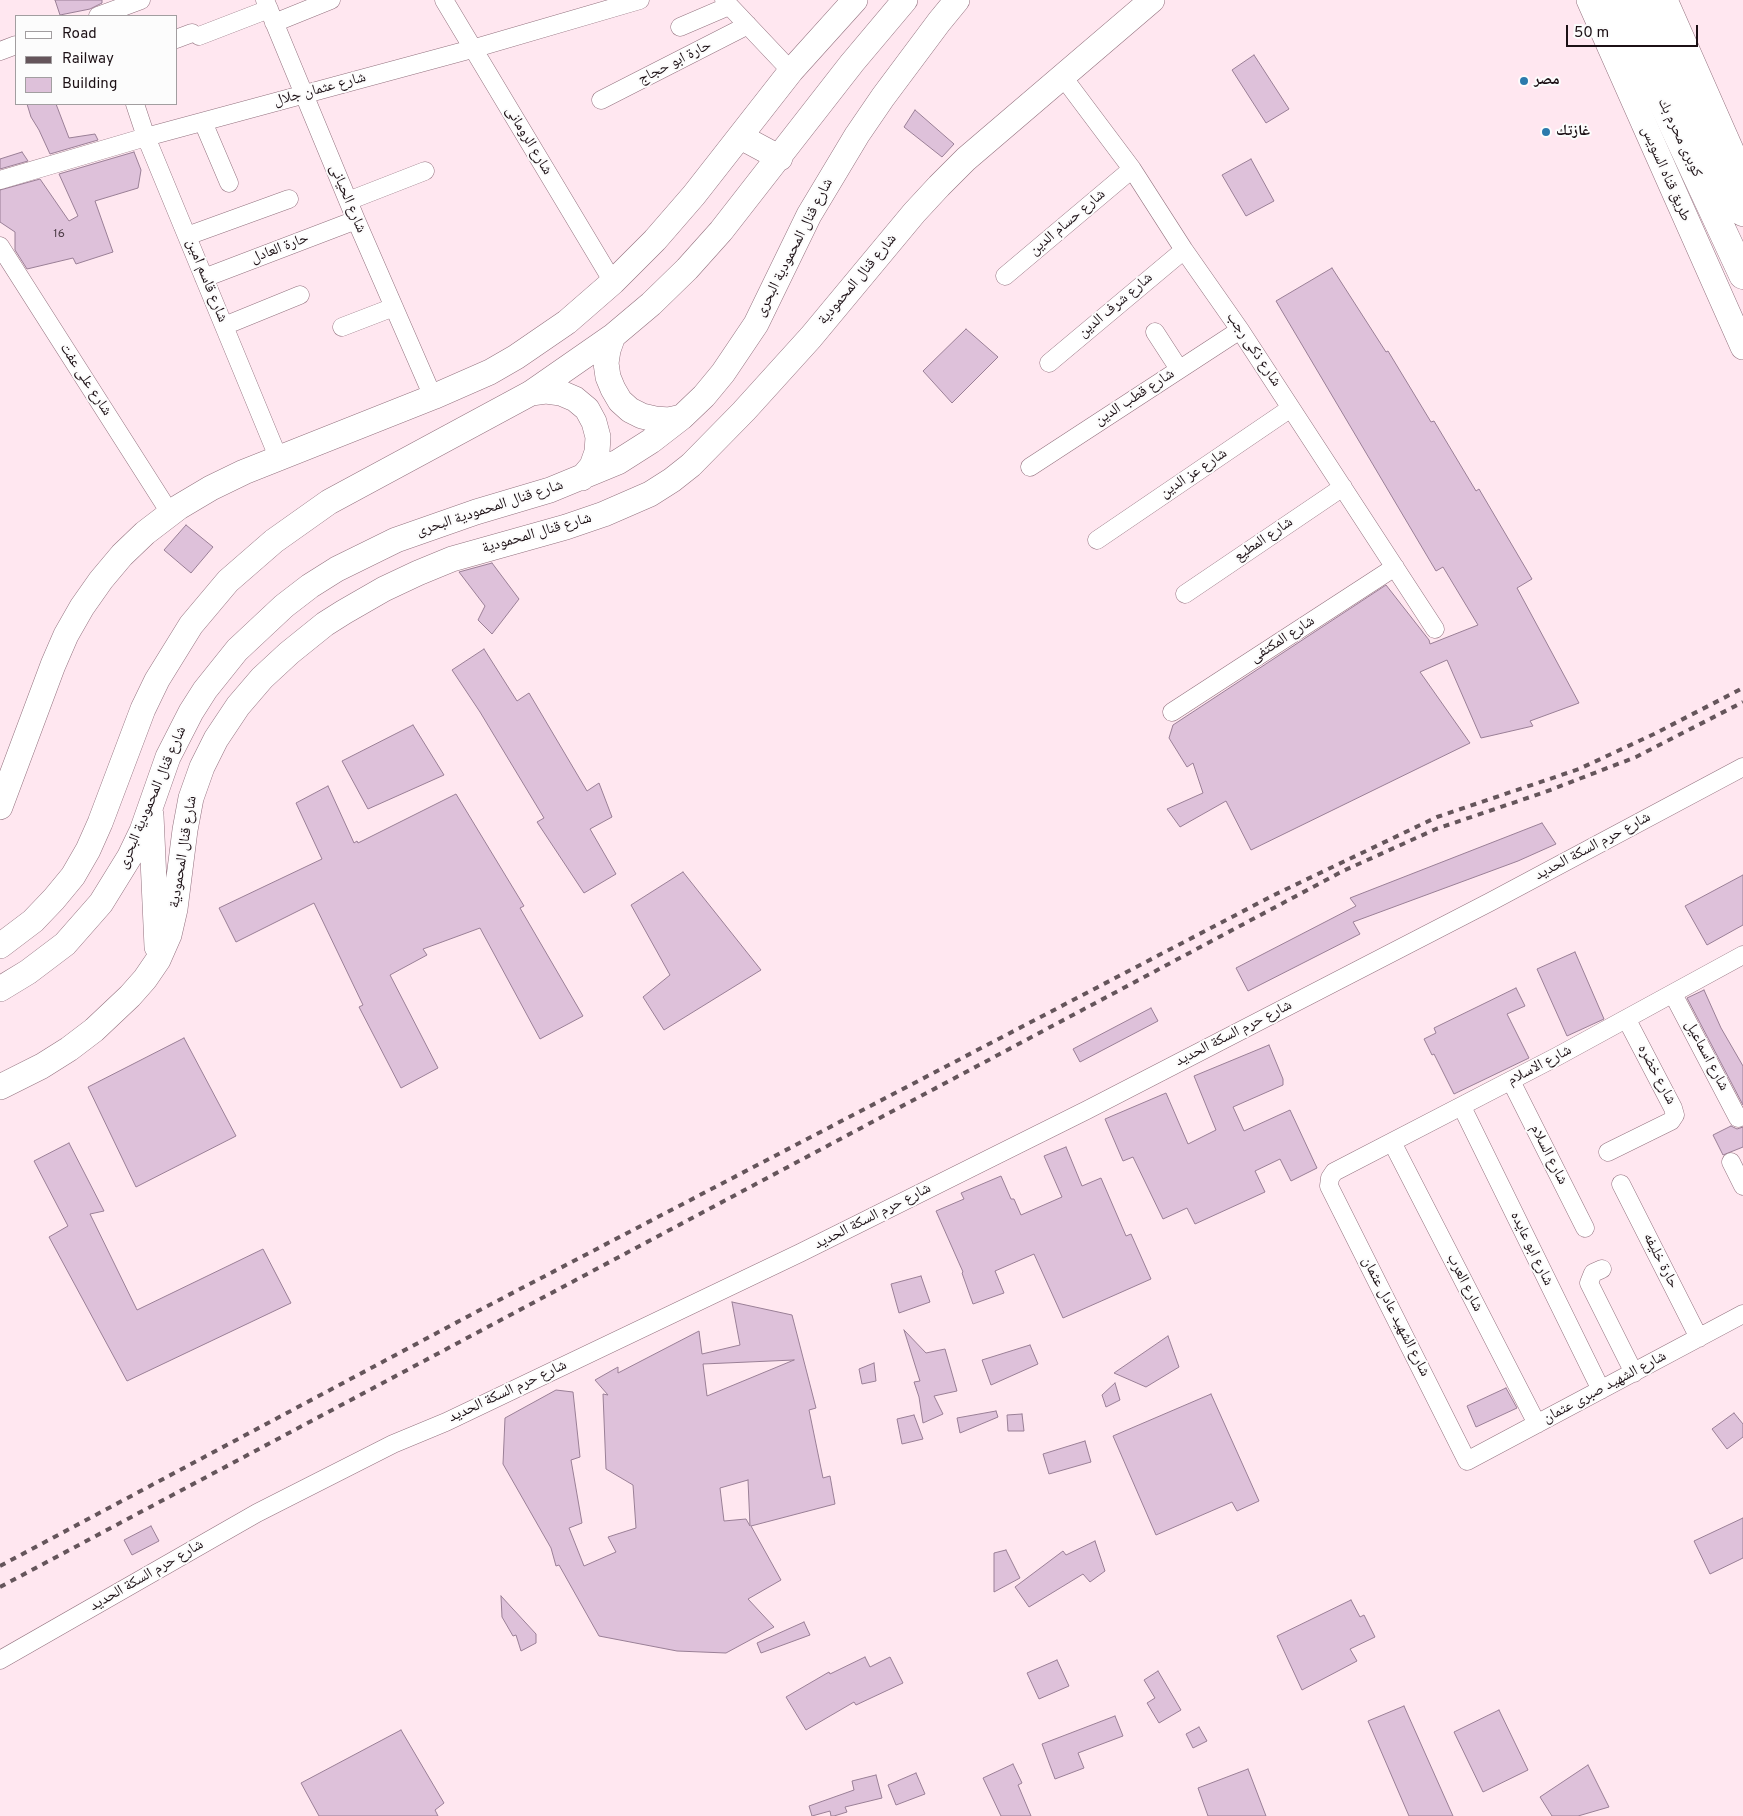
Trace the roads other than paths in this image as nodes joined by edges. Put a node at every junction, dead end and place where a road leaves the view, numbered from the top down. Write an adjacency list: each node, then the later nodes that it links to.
1 (141, 0): 15 (street)
2 (331, 0): 14 (street)
3 (444, 0): 20 (street, شارع الرومانى)
4 (855, 0): 22 (street)
5 (905, 0): 30 (street)
6 (957, 0): 60 (street, شارع قنال المحمودية البحرى)
7 (1152, 0): 23 (street, شارع قنال المحمودية)
8 (1589, 0): 54 (street, طريق قناه السويس)
9 (1616, 0): 43 (highway, كوبرى محرم بك)
10 (1644, 0): 38 (highway, كوبرى محرم بك)
11 (1665, 0): 33 (street)
12 (629, 1): 20 (street, شارع عثمان جلال)
13 (727, 3): 16 (street); 17 (street)
14 (269, 11): 18 (street); 24 (street, شارع الحيانى)
15 (101, 12)
16 (748, 25): 22 (street); 25 (street, حارة ابو حجاج)
17 (680, 27)
18 (189, 36)
19 (15, 45): 21 (street)
20 (472, 49): 24 (street, شارع عثمان جلال); 46 (street, شارع الرومانى)
21 (0, 51)
22 (790, 71): 29 (street)
23 (1063, 78): 31 (street, شارع ذكى رجب); 76 (street, شارع قنال المحمودية)
24 (304, 95): 27 (street, شارع عثمان جلال); 37 (street, شارع الحيانى)
25 (601, 100)
26 (135, 105): 28 (street, شارع قاسم امين)
27 (203, 122): 28 (street, شارع عثمان جلال); 35 (street)
28 (146, 136): 34 (street, شارع عثمان جلال); 40 (street, شارع قاسم امين)
29 (741, 136): 30 (street); 46 (street)
30 (780, 158): 53 (street)
31 (1132, 169): 42 (street, شارع ذكى رجب); 44 (street, شارع حسام الدين)
32 (425, 171): 37 (street)
33 (1743, 177)
34 (0, 180)
35 (229, 183)
36 (289, 199): 40 (street)
37 (348, 202): 39 (street, شارع الحيانى)
38 (1743, 212)
39 (356, 220): 45 (street, حارة العادل); 48 (street, شارع الحيانى)
40 (187, 236): 45 (street, شارع قاسم امين)
41 (0, 246): 65 (street, شارع على عفت)
42 (1184, 250): 51 (street, شارع ذكى رجب); 55 (street, شارع شرف الدين)
43 (1743, 275)
44 (1005, 276)
45 (204, 278): 49 (street, شارع قاسم امين)
46 (612, 282): 58 (street)
47 (300, 295): 49 (street)
48 (394, 307): 50 (street); 58 (street, شارع الحيانى)
49 (224, 326): 61 (street, شارع قاسم امين)
50 (342, 327)
51 (1240, 330): 56 (street, شارع قطب الدين); 59 (street, شارع ذكى رجب)
52 (1155, 332): 56 (street)
53 (613, 336): 57 (street); 60 (street)
54 (1743, 347)
55 (1049, 363)
56 (1179, 370): 62 (street, شارع قطب الدين)
57 (531, 393): 63 (street); 74 (street)
58 (433, 397): 61 (street)
59 (1291, 408): 64 (street, شارع ذكى رجب); 66 (street, شارع عز الدين)
60 (682, 417): 63 (street, شارع قنال المحمودية البحرى)
61 (278, 457): 65 (street)
62 (1030, 467)
63 (582, 478): 72 (street, شارع قنال المحمودية البحرى)
64 (1343, 487): 67 (street, شارع ذكى رجب); 68 (street, شارع المطيع)
65 (170, 513): 73 (street)
66 (1097, 540)
67 (1395, 567): 69 (street, شارع ذكى رجب); 70 (street, شارع المكتفى)
68 (1185, 594)
69 (1436, 628)
70 (1172, 712)
71 (1743, 767): 98 (street, شارع حرم السكة الحديد)
72 (151, 806): 76 (street); 77 (street, شارع قنال المحمودية البحرى)
73 (0, 807)
74 (0, 946)
75 (1743, 955): 78 (street, شارع الاسلام)
76 (158, 960): 81 (street, شارع قنال المحمودية)
77 (0, 990)
78 (1673, 994): 79 (street, شارع الاسلام); 83 (street, شارع اسماعيل)
79 (1627, 1020): 80 (street, شارع الاسلام); 85 (street, شارع خضره)
80 (1512, 1081): 82 (street, شارع الاسلام); 90 (street, شارع السلام)
81 (0, 1087)
82 (1462, 1107): 84 (street, شارع الاسلام); 95 (street, شارع ابو عايده)
83 (1738, 1118)
84 (1392, 1142): 87 (street, شارع الاسلام); 96 (street, شارع العرب)
85 (1608, 1152)
86 (1731, 1162): 89 (street)
87 (1334, 1172): 97 (street, شارع الشهيد عادل عثمان)
88 (1621, 1184): 93 (street, حارة خليفه)
89 (1743, 1186)
90 (1586, 1228)
91 (1602, 1269): 94 (street)
92 (1743, 1314): 93 (street, شارع الشهيد صبرى عثمان)
93 (1699, 1338): 94 (street, شارع الشهيد صبرى عثمان)
94 (1634, 1373): 95 (street, شارع الشهيد صبرى عثمان)
95 (1601, 1390): 96 (street, شارع الشهيد صبرى عثمان)
96 (1537, 1424): 97 (street, شارع الشهيد صبرى عثمان)
97 (1467, 1462)
98 (0, 1660)

